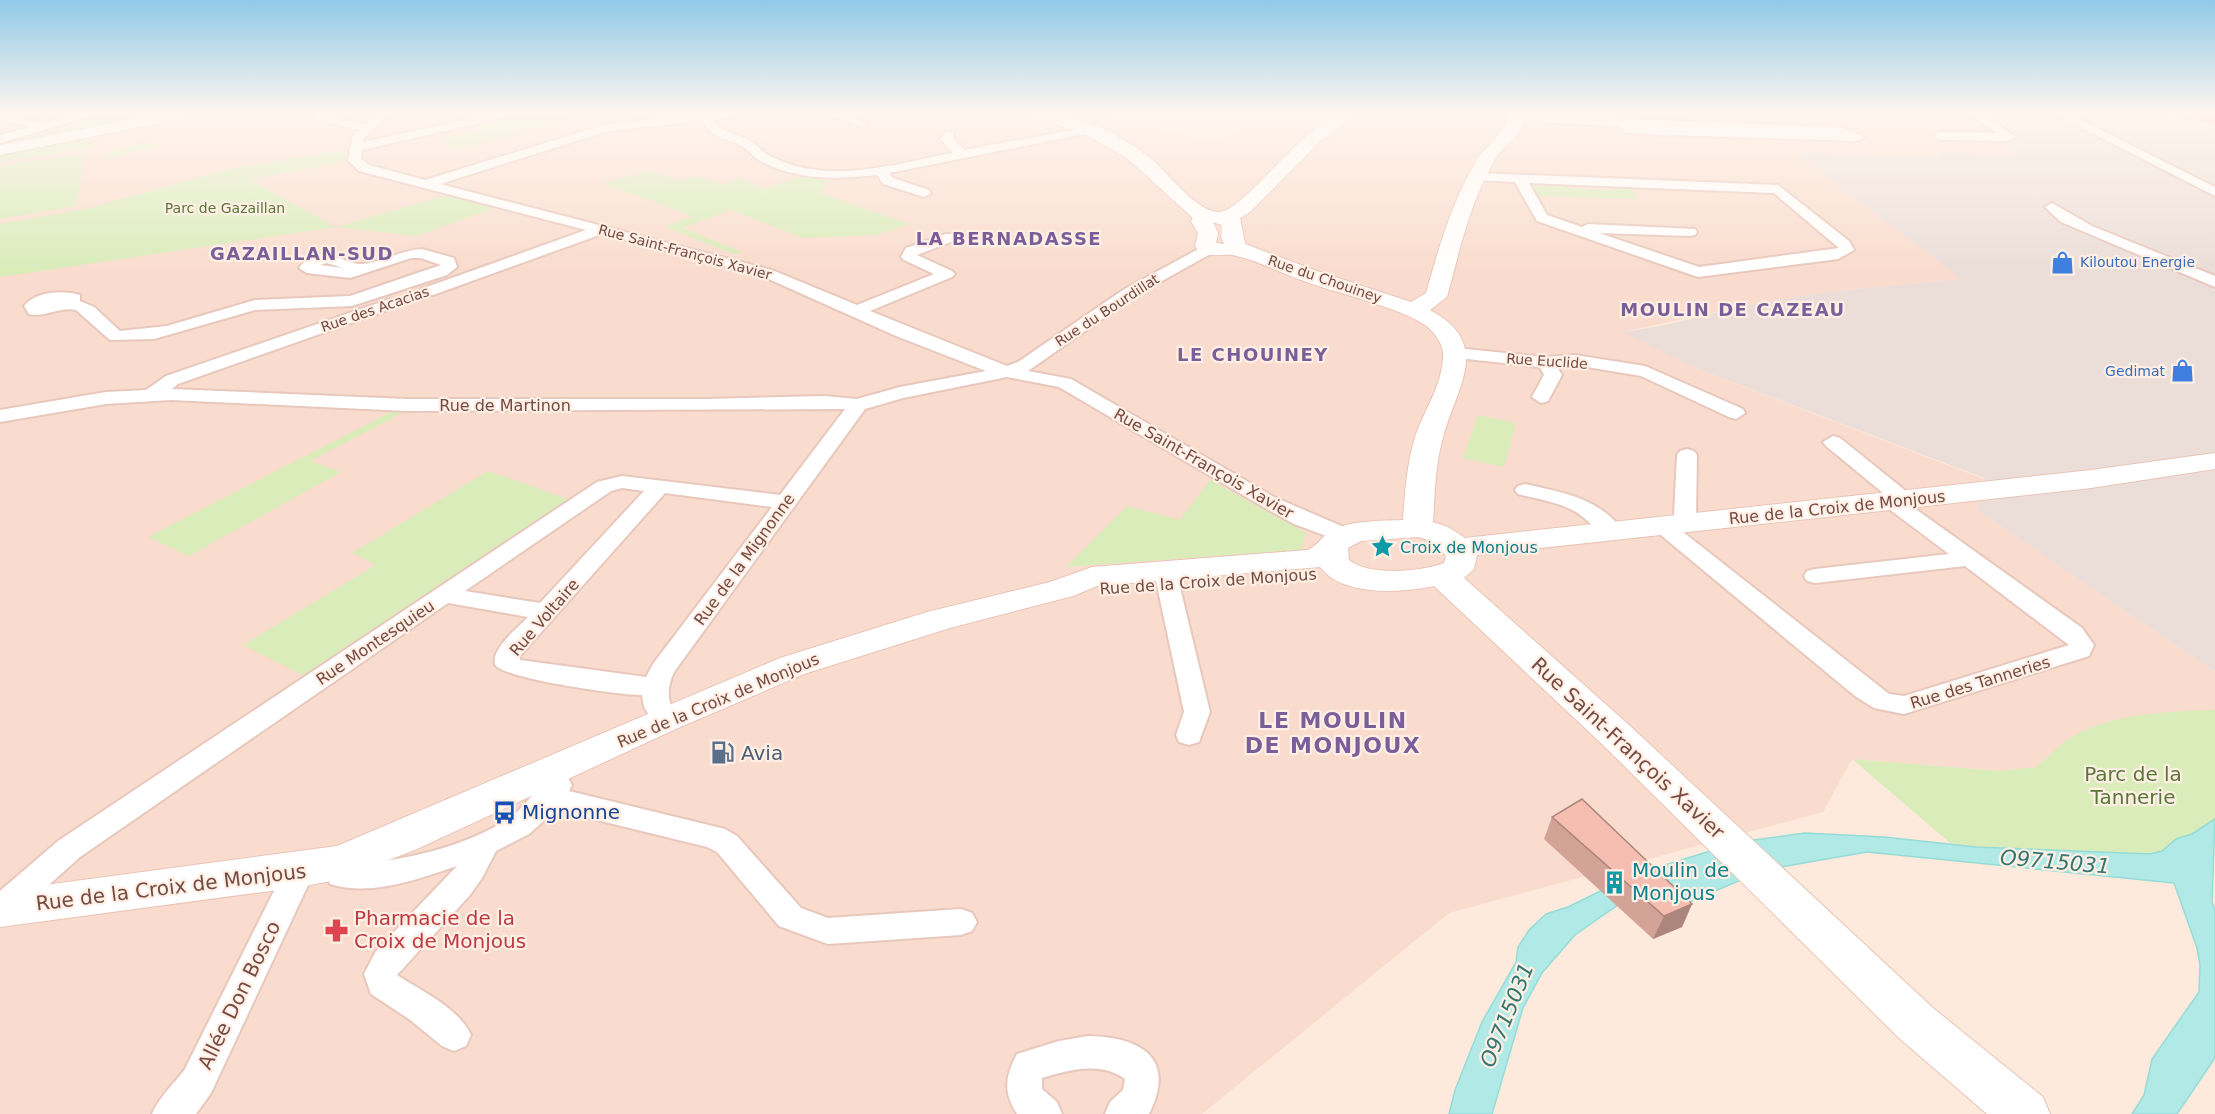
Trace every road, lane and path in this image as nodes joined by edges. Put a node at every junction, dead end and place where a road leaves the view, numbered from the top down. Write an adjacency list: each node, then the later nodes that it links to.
1 (361, 166): 12 (street, Rue Saint-François Xavier)
2 (484, 166): 12 (street)
3 (787, 166): 9 (street)
4 (907, 166): 9 (street)
5 (1148, 166): 16 (street)
6 (1286, 166): 16 (street)
7 (1484, 166): 10 (street)
8 (2164, 166): 13 (street)
9 (880, 171): 14 (street)
10 (1476, 182): 11 (street); 27 (street)
11 (1523, 184): 18 (street); 18 (street)
12 (423, 185): 17 (street, Rue Saint-François Xavier)
13 (2215, 192)
14 (924, 193)
15 (2052, 207): 24 (street)
16 (1216, 218): 21 (street); 22 (street)
17 (603, 229): 25 (street, Rue des Acacias); 28 (street, Rue Saint-François Xavier)
18 (1572, 230): 19 (street)
19 (1690, 232)
20 (951, 237): 28 (street)
21 (1236, 248): 22 (street); 27 (street, Rue du Chouiney)
22 (1209, 249): 29 (street, Rue du Bourdillat)
23 (362, 270): 25 (street)
24 (2215, 282)
25 (405, 292): 26 (street); 34 (street, Rue des Acacias)
26 (70, 304)
27 (1413, 309): 30 (street, Rue du Chouiney)
28 (857, 311): 32 (street, Rue Saint-François Xavier)
29 (1047, 350): 32 (street, Rue du Bourdillat); 33 (street, Rue Saint-François Xavier)
30 (1455, 353): 31 (street, Rue Euclide); 48 (street)
31 (1546, 362): 35 (street); 37 (street, Rue Euclide)
32 (1007, 372): 33 (street, Rue Saint-François Xavier); 36 (street, Rue de Martinon)
33 (1065, 383): 50 (street, Rue Saint-François Xavier)
34 (151, 395): 36 (street, Rue de Martinon); 38 (street, Rue de Martinon)
35 (1540, 397)
36 (858, 405): 45 (street, Rue de la Mignonne)
37 (1737, 413)
38 (0, 416)
39 (1833, 442): 44 (street, Rue des Tanneries)
40 (1687, 455): 46 (street)
41 (2215, 461): 44 (street, Rue de la Croix de Monjous)
42 (660, 486): 45 (street, Rue Montesquieu); 56 (street, Rue Montesquieu); 57 (street, Rue Voltaire)
43 (1525, 490): 49 (street)
44 (1899, 501): 46 (street, Rue de la Croix de Monjous); 51 (street, Rue des Tanneries)
45 (786, 502): 58 (street, Rue de la Mignonne)
46 (1692, 522): 47 (street, Rue de la Croix de Monjous)
47 (1661, 526): 49 (street, Rue de la Croix de Monjous); 51 (street, Rue des Tanneries)
48 (1418, 528): 50 (street, Rue de la Croix de Monjous); 52 (street, Rue Saint-François Xavier)
49 (1612, 531): 52 (street, Rue de la Croix de Monjous)
50 (1338, 544): 53 (street); 55 (street, Rue de la Croix de Monjous)
51 (1968, 559): 54 (street)
52 (1450, 562): 53 (street, Rue de la Croix de Monjous); 66 (street, Rue Saint-François Xavier)
53 (1355, 576): 55 (street, Rue de la Croix de Monjous)
54 (1815, 576)
55 (1167, 578): 58 (street, Rue de la Croix de Monjous); 59 (street)
56 (444, 595): 57 (street); 64 (street, Rue Montesquieu)
57 (546, 612): 58 (street, Rue Voltaire)
58 (660, 702): 60 (street, Rue de la Croix de Monjous)
59 (1189, 735)
60 (550, 784): 61 (street, Rue de la Croix de Monjous); 62 (street, Rue de la Croix de Monjous); 65 (street)
61 (483, 844): 62 (street, Rue de la Croix de Monjous); 67 (street)
62 (341, 862): 63 (street, Rue de la Croix de Monjous)
63 (300, 870): 64 (street, Rue de la Croix de Monjous); 68 (street, Allée Don Bosco)
64 (0, 909)
65 (961, 922)
66 (1916, 1023): 71 (street, Rue Saint-François Xavier); 72 (street, Rue Saint-François Xavier)
67 (454, 1035)
68 (170, 1114)
69 (1044, 1114): 70 (street)
70 (1123, 1114)
71 (2004, 1114)
72 (2025, 1114)

